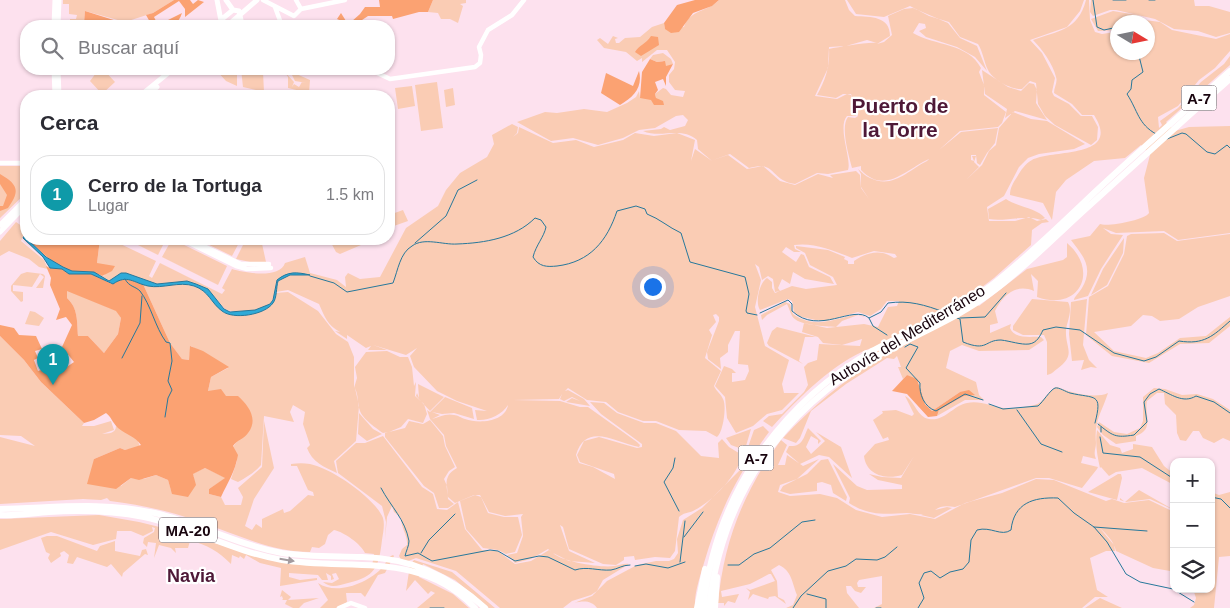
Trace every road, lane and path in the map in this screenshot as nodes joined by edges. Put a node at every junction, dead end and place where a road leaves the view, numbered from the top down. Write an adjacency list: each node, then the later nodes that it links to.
1 (55, 0): 18 (main road)
2 (59, 0): 19 (main road)
3 (217, 0): 17 (main road)
4 (226, 0): 15 (main road)
5 (252, 0): 15 (main road)
6 (257, 0): 15 (main road)
7 (263, 0): 11 (street)
8 (296, 0): 13 (street)
9 (345, 0): 13 (street)
10 (524, 0): 29 (street)
11 (270, 1): 12 (street)
12 (275, 6): 14 (street); 16 (street)
13 (301, 9): 14 (street)
14 (283, 10): 16 (street)
15 (238, 12): 17 (main road); 20 (main road); 21 (main road); 22 (main road)
16 (278, 14): 23 (street)
17 (222, 19)
18 (54, 20)
19 (58, 20)
20 (229, 20)
21 (232, 20)
22 (241, 20)
23 (280, 20)
24 (1230, 71): 35 (highway, Autovía del Mediterráneo / A-7)
25 (54, 75): 31 (main road)
26 (58, 75): 32 (main road)
27 (166, 75): 33 (main road)
28 (171, 75): 34 (main road)
29 (382, 75)
30 (1230, 79): 35 (highway, Autovía del Mediterráneo / A-7)
31 (55, 90)
32 (59, 90)
33 (147, 90)
34 (153, 90)
35 (1171, 127): 44 (highway, Autovía del Mediterráneo / A-7)
36 (0, 163): 37 (street)
37 (20, 163)
38 (20, 205): 40 (main road)
39 (20, 211): 41 (main road)
40 (0, 225)
41 (0, 232)
42 (193, 245): 43 (street)
43 (201, 245)
44 (875, 354): 47 (highway, Autovía del Mediterráneo / A-7); 48 (highway, Autovía del Mediterráneo / A-7)
45 (0, 509): 49 (highway, MA-20)
46 (0, 515): 49 (highway, MA-20, one-way to 49)
47 (721, 526): 54 (highway); 55 (highway, Autovía del Mediterráneo / A-7)
48 (724, 538): 56 (highway, Autovía del Mediterráneo / A-7); 57 (highway)
49 (373, 561): 52 (highway, MA-20); 53 (highway, MA-20)
50 (339, 608): 51 (street)
51 (365, 608)
52 (475, 608)
53 (484, 608)
54 (697, 608)
55 (703, 608)
56 (709, 608)
57 (715, 608)

